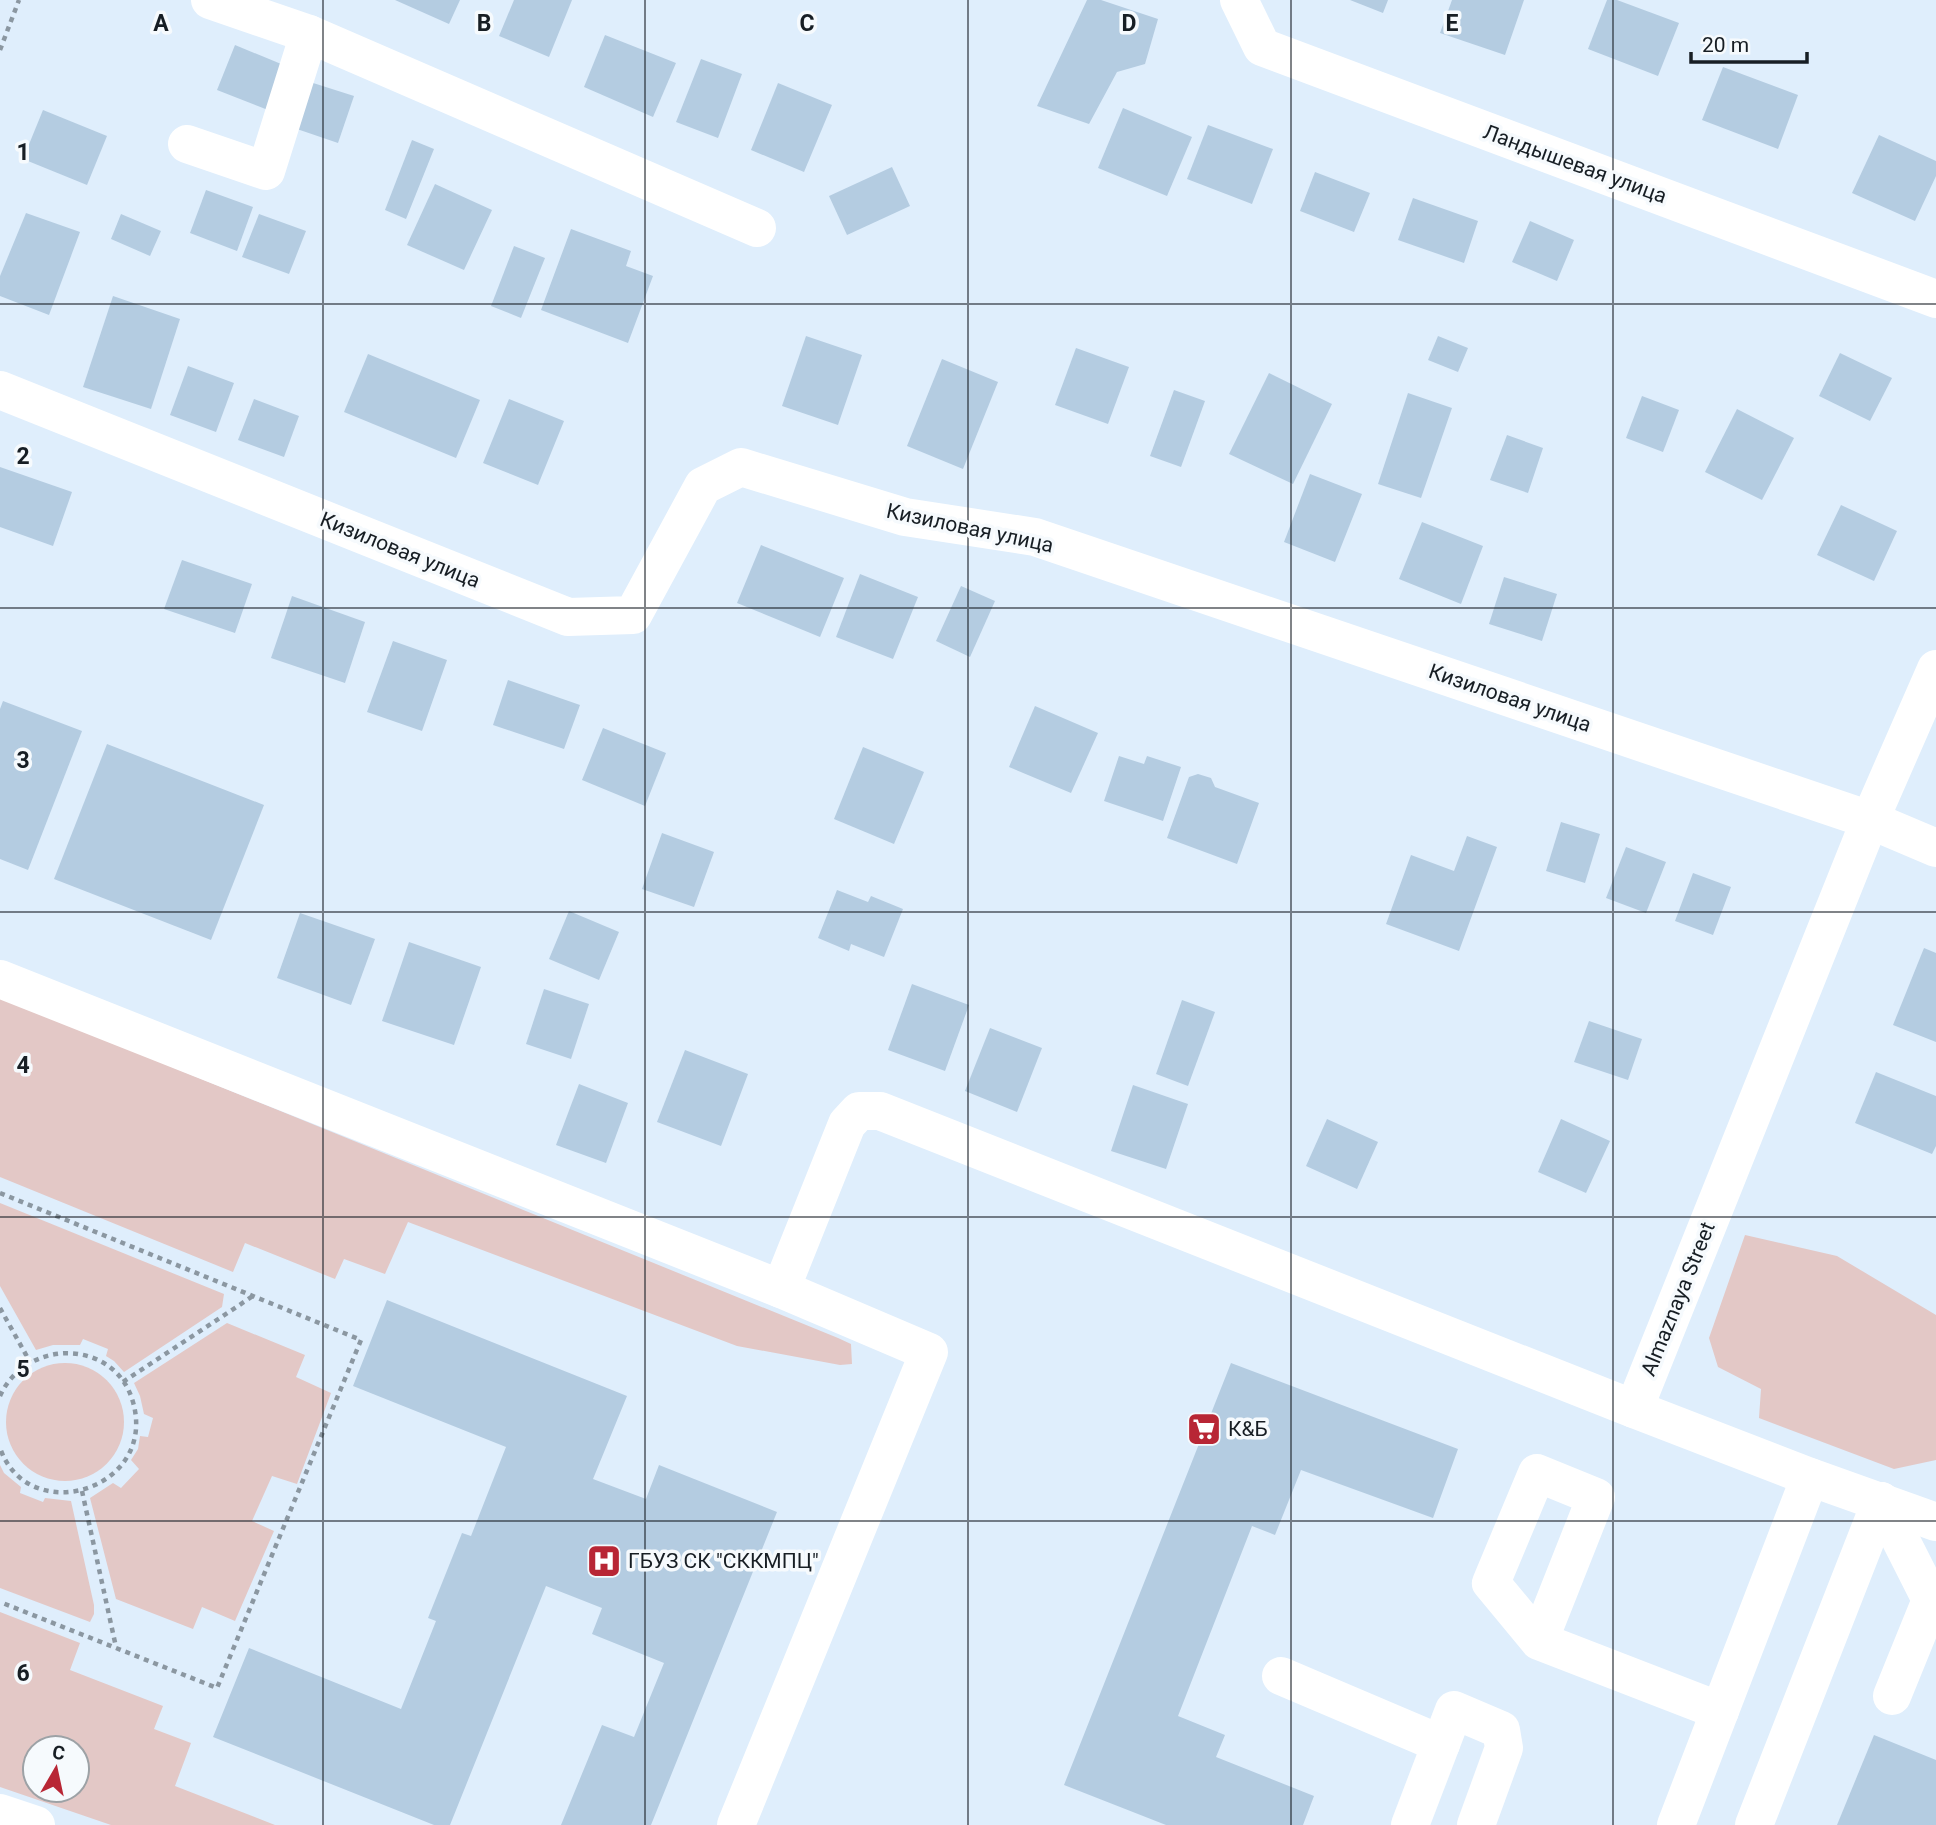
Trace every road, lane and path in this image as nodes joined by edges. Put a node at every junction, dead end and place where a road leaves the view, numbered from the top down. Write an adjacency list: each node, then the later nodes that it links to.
1 (19, 0): 5 (path)
2 (210, 0): 4 (street)
3 (1239, 0): 8 (street, Ландышевая улица)
4 (309, 34): 6 (street); 7 (street)
5 (0, 50)
6 (187, 144)
7 (757, 228)
8 (1936, 299)
9 (0, 390): 11 (street, Кизиловая улица)
10 (1936, 670): 11 (street, Almaznaya Street)
11 (1870, 820): 12 (street, Кизиловая улица); 21 (street, Almaznaya Street)
12 (1936, 848)
13 (0, 979): 15 (street)
14 (0, 1193): 16 (path)
15 (781, 1289): 21 (street); 37 (street)
16 (253, 1296): 19 (path); 30 (path)
17 (0, 1308): 18 (path)
18 (30, 1362): 19 (path); 20 (path)
19 (123, 1381): 24 (path)
20 (0, 1393)
21 (1634, 1409): 23 (street)
22 (0, 1448): 24 (path)
23 (1810, 1477): 25 (street); 33 (street)
24 (82, 1491): 30 (path)
25 (1881, 1501): 26 (street); 27 (street); 41 (street)
26 (1936, 1522)
27 (1934, 1601): 32 (street)
28 (0, 1602): 30 (path)
29 (1539, 1641): 33 (street)
30 (116, 1648)
31 (1280, 1676): 34 (street)
32 (1892, 1696)
33 (1720, 1712): 40 (street)
34 (1441, 1744): 38 (street); 39 (street)
35 (0, 1813): 36 (street)
36 (36, 1825)
37 (736, 1825)
38 (1410, 1825)
39 (1476, 1825)
40 (1676, 1825)
41 (1754, 1825)

